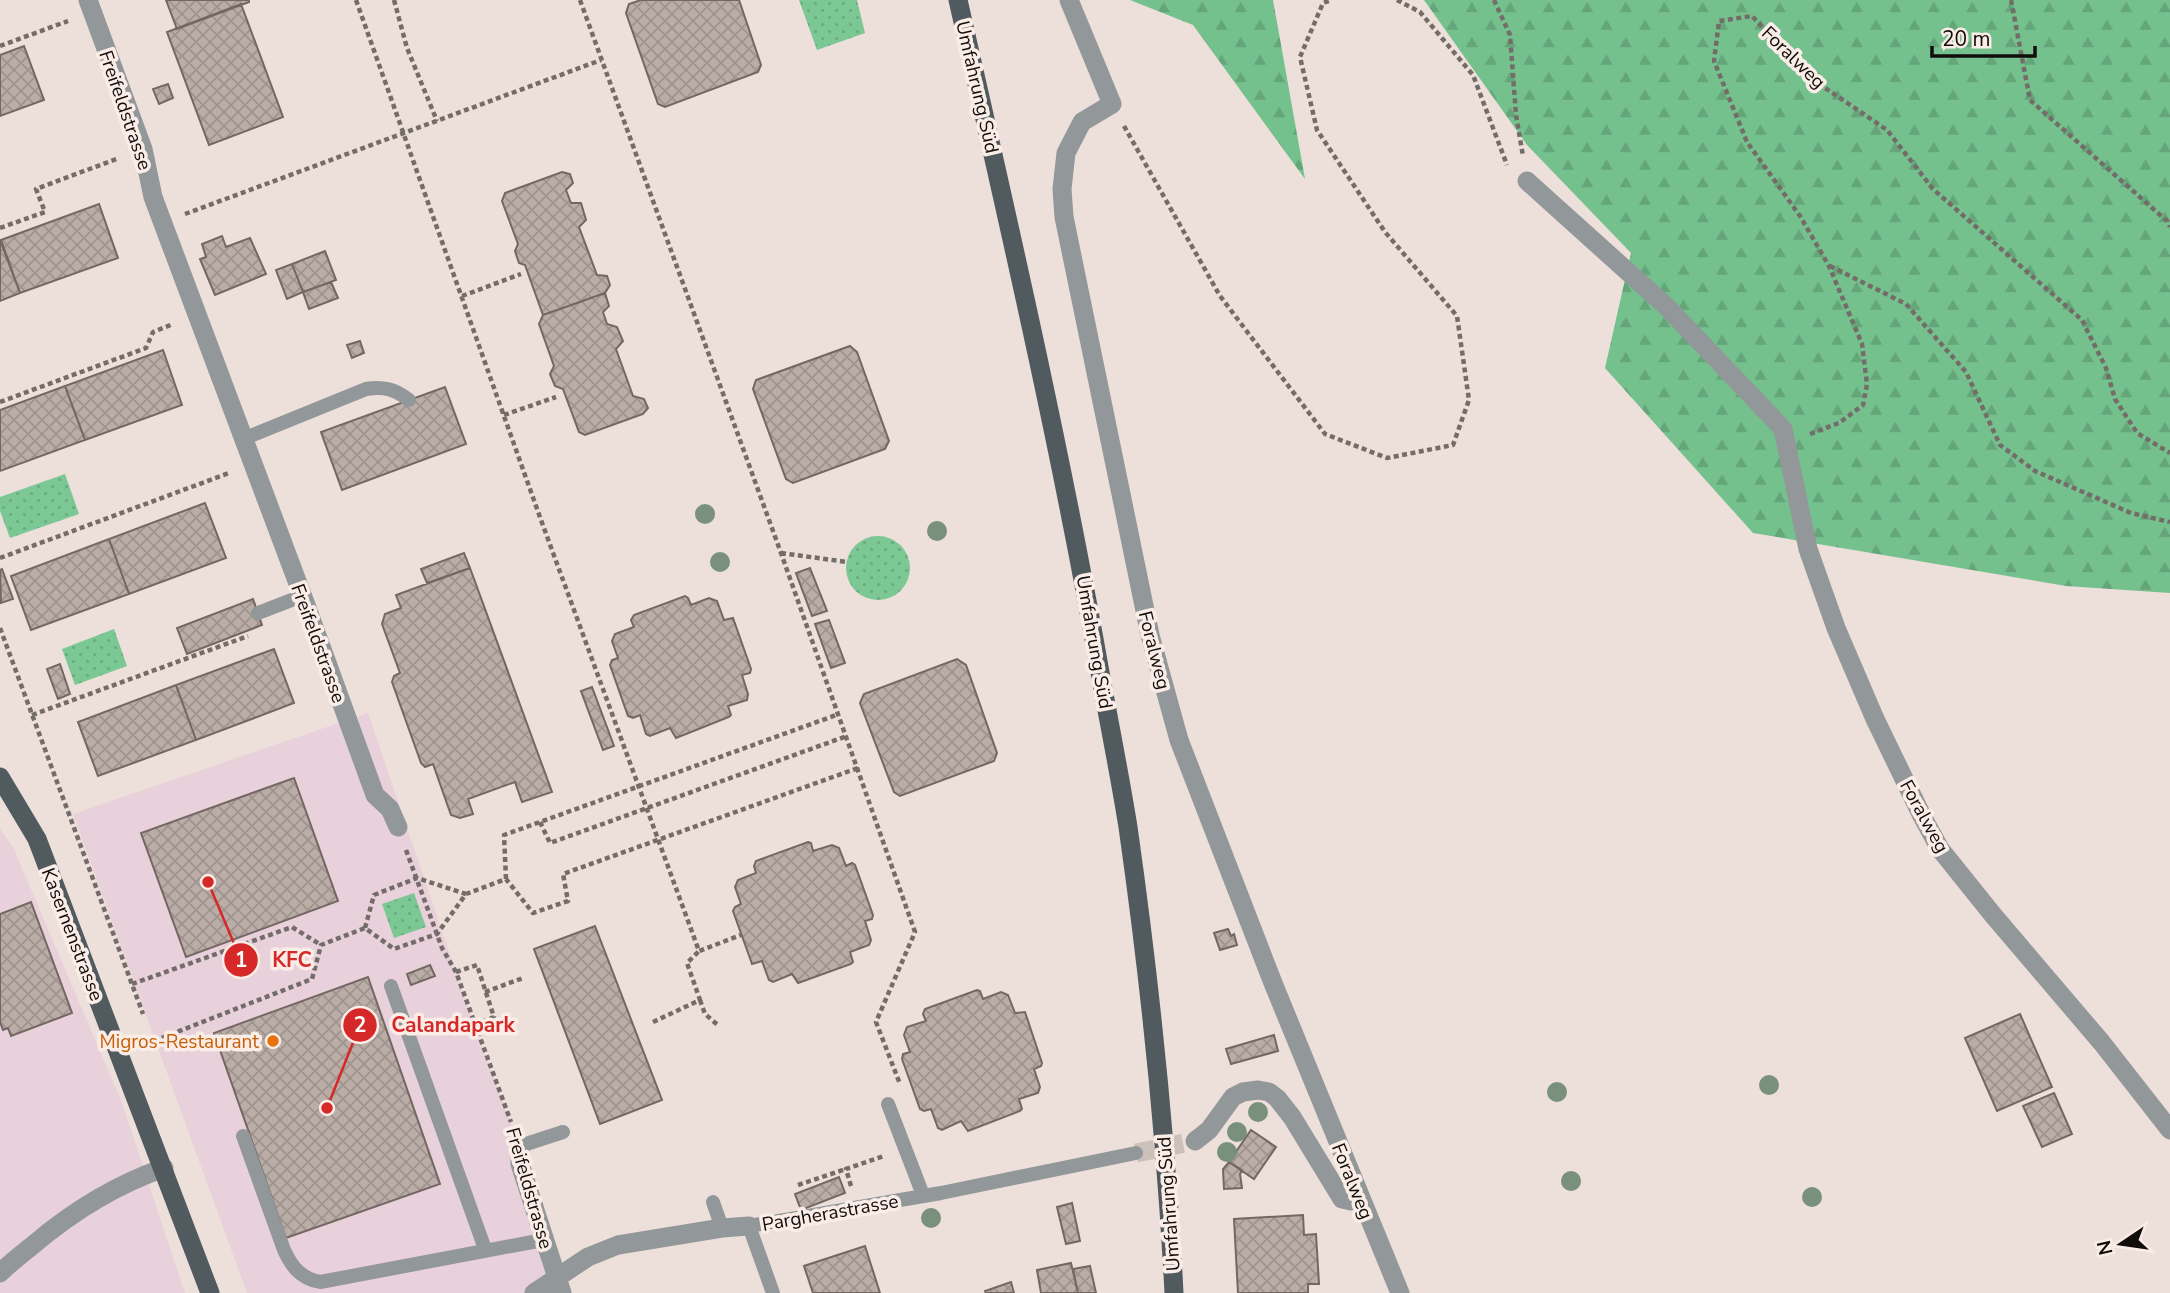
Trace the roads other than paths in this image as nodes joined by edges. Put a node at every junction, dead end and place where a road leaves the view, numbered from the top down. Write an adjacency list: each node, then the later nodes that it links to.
1 (88, 0): 6 (street, Freifeldstrasse)
2 (958, 0): 32 (main road, Umfahrung Süd)
3 (1069, 0): 21 (street, Foralweg)
4 (1527, 181): 13 (street, Foralweg)
5 (409, 400): 6 (lane)
6 (243, 439): 7 (street, Freifeldstrasse)
7 (302, 596): 8 (lane); 10 (street, Freifeldstrasse)
8 (258, 613)
9 (0, 777): 19 (main road, Kasernenstrasse)
10 (398, 827)
11 (391, 986): 26 (lane)
12 (888, 1104): 20 (lane)
13 (2170, 1130)
14 (562, 1132): 17 (lane)
15 (243, 1136): 26 (lane)
16 (1195, 1141): 21 (street)
17 (520, 1146): 25 (street, Freifeldstrasse)
18 (1136, 1153): 20 (lane, Pargherastrasse)
19 (164, 1168): 27 (street); 29 (main road, Kasernenstrasse)
20 (923, 1195): 23 (lane, Pargherastrasse)
21 (1360, 1199): 33 (street, Foralweg)
22 (713, 1202): 24 (lane)
23 (749, 1227): 24 (street, Pargherastrasse); 31 (lane)
24 (722, 1228): 28 (street, Pargherastrasse)
25 (543, 1240): 26 (lane); 28 (street, Freifeldstrasse)
26 (485, 1249)
27 (0, 1273)
28 (560, 1286): 30 (street, Pargherastrasse)
29 (210, 1293)
30 (534, 1293)
31 (773, 1293)
32 (1174, 1293)
33 (1400, 1293)

